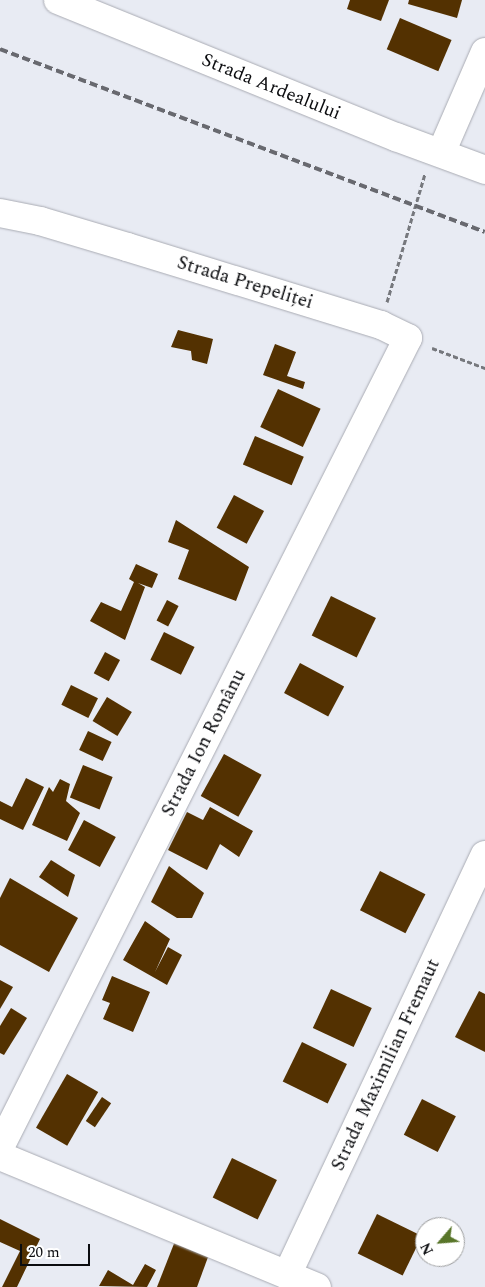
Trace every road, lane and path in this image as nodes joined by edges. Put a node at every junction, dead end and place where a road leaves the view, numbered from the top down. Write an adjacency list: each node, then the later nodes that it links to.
1 (58, 0): 3 (street, Strada Ardealului)
2 (485, 52): 3 (street)
3 (441, 153): 4 (street, Strada Ardealului)
4 (485, 170)
5 (424, 181): 7 (path)
6 (0, 213): 7 (street, Strada Prepeliței)
7 (382, 325): 8 (street, Strada Prepeliței)
8 (408, 338): 9 (path); 11 (street, Strada Ion Românu)
9 (485, 368)
10 (485, 855): 13 (street, Strada Maximilian Fremaut)
11 (0, 1147)
12 (0, 1156): 13 (street)
13 (287, 1275): 14 (street)
14 (317, 1287)

